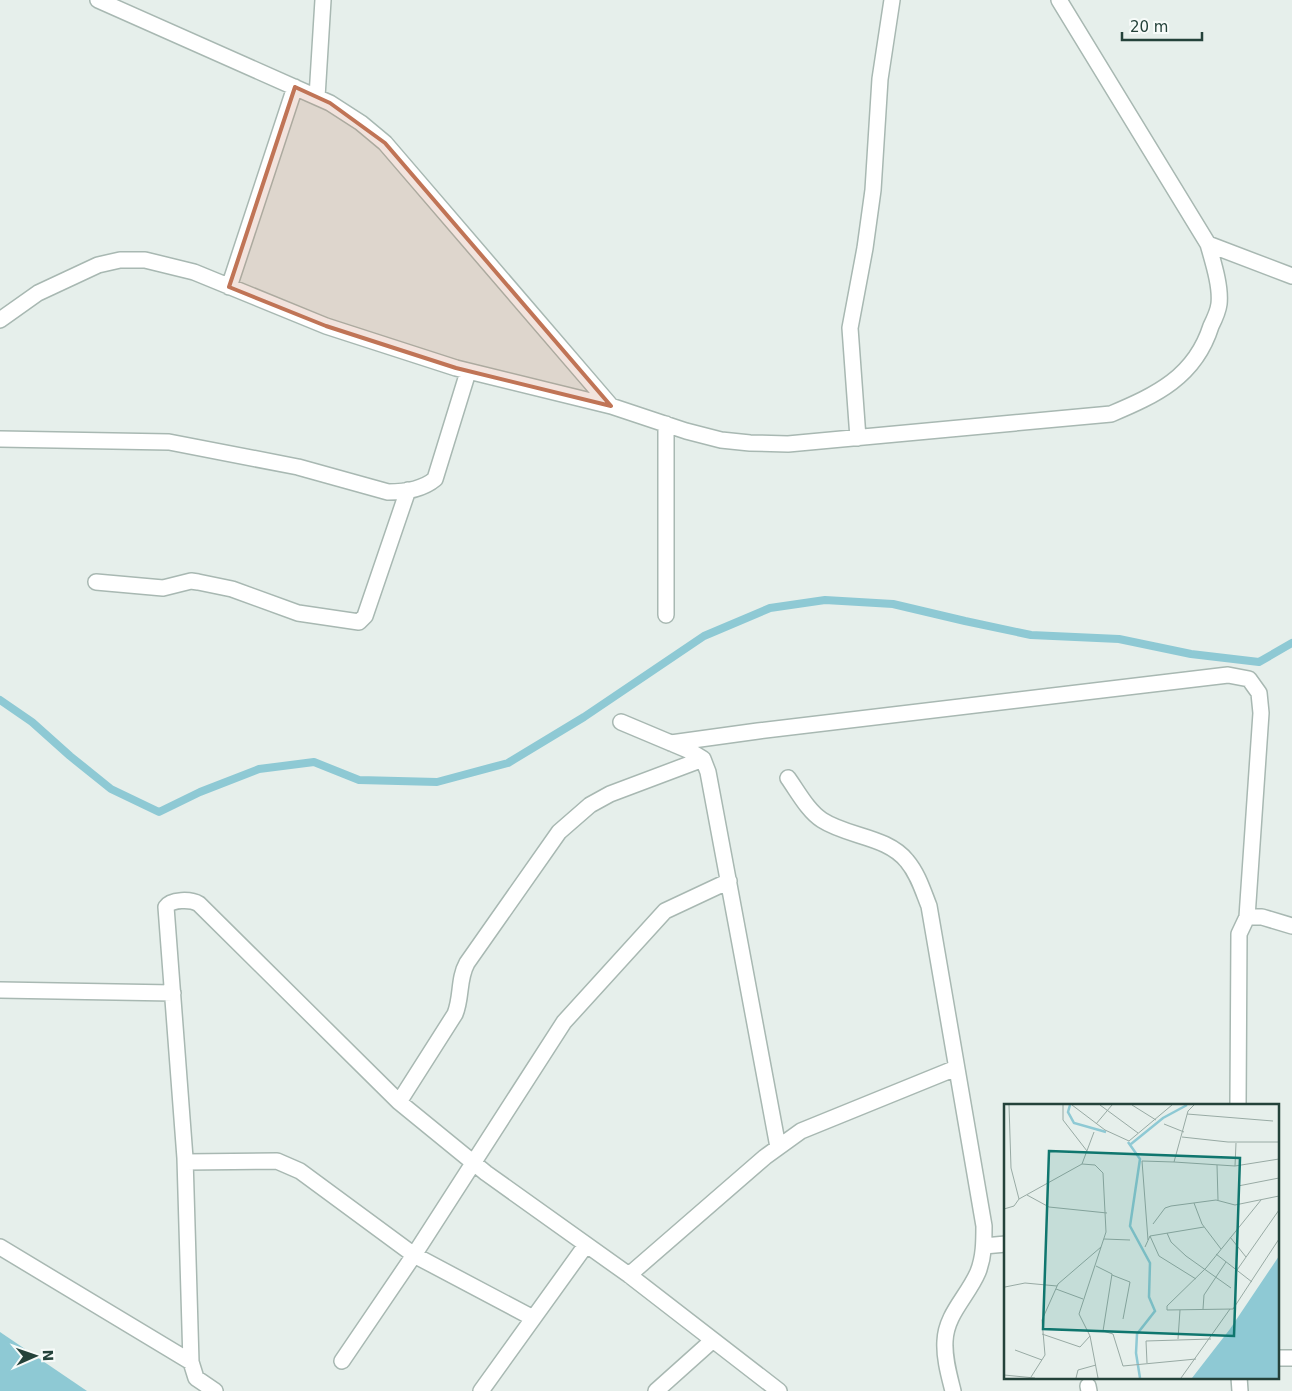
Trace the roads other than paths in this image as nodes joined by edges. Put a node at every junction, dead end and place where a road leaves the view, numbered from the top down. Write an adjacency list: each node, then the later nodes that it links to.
1 (98, 0): 5 (street)
2 (323, 0): 6 (street)
3 (892, 0): 14 (street)
4 (1059, 0): 7 (street)
5 (295, 87): 6 (street); 9 (street)
6 (317, 97): 12 (street)
7 (1208, 244): 8 (street); 14 (street)
8 (1292, 276)
9 (229, 287): 10 (street); 11 (street)
10 (0, 320)
11 (468, 372): 12 (street); 16 (street)
12 (611, 406): 13 (street)
13 (666, 424): 14 (street); 18 (street)
14 (858, 438)
15 (0, 439): 16 (street)
16 (408, 490): 17 (street)
17 (96, 582)
18 (666, 615)
19 (621, 722): 20 (street)
20 (671, 743): 21 (street); 24 (street)
21 (704, 759): 23 (street); 29 (street)
22 (788, 778): 28 (street)
23 (729, 881): 31 (street); 33 (street)
24 (1247, 916): 25 (street); 30 (street)
25 (1292, 926)
26 (0, 990): 27 (street)
27 (173, 993): 29 (street); 32 (street)
28 (956, 1068): 31 (street); 36 (street)
29 (399, 1102): 33 (street)
30 (1238, 1104)
31 (778, 1147): 39 (street)
32 (186, 1162): 38 (street); 43 (street)
33 (474, 1162): 35 (street); 38 (street)
34 (1004, 1244): 36 (street)
35 (586, 1245): 39 (street); 40 (street)
36 (984, 1246): 49 (street)
37 (0, 1247): 43 (street)
38 (414, 1255): 40 (street); 42 (street)
39 (629, 1275): 41 (street)
40 (533, 1318): 46 (street)
41 (713, 1340): 47 (street); 48 (street)
42 (342, 1361)
43 (191, 1362): 45 (street)
44 (1238, 1378): 50 (street)
45 (215, 1391)
46 (481, 1391)
47 (656, 1391)
48 (779, 1391)
49 (953, 1391)
50 (1240, 1391)

